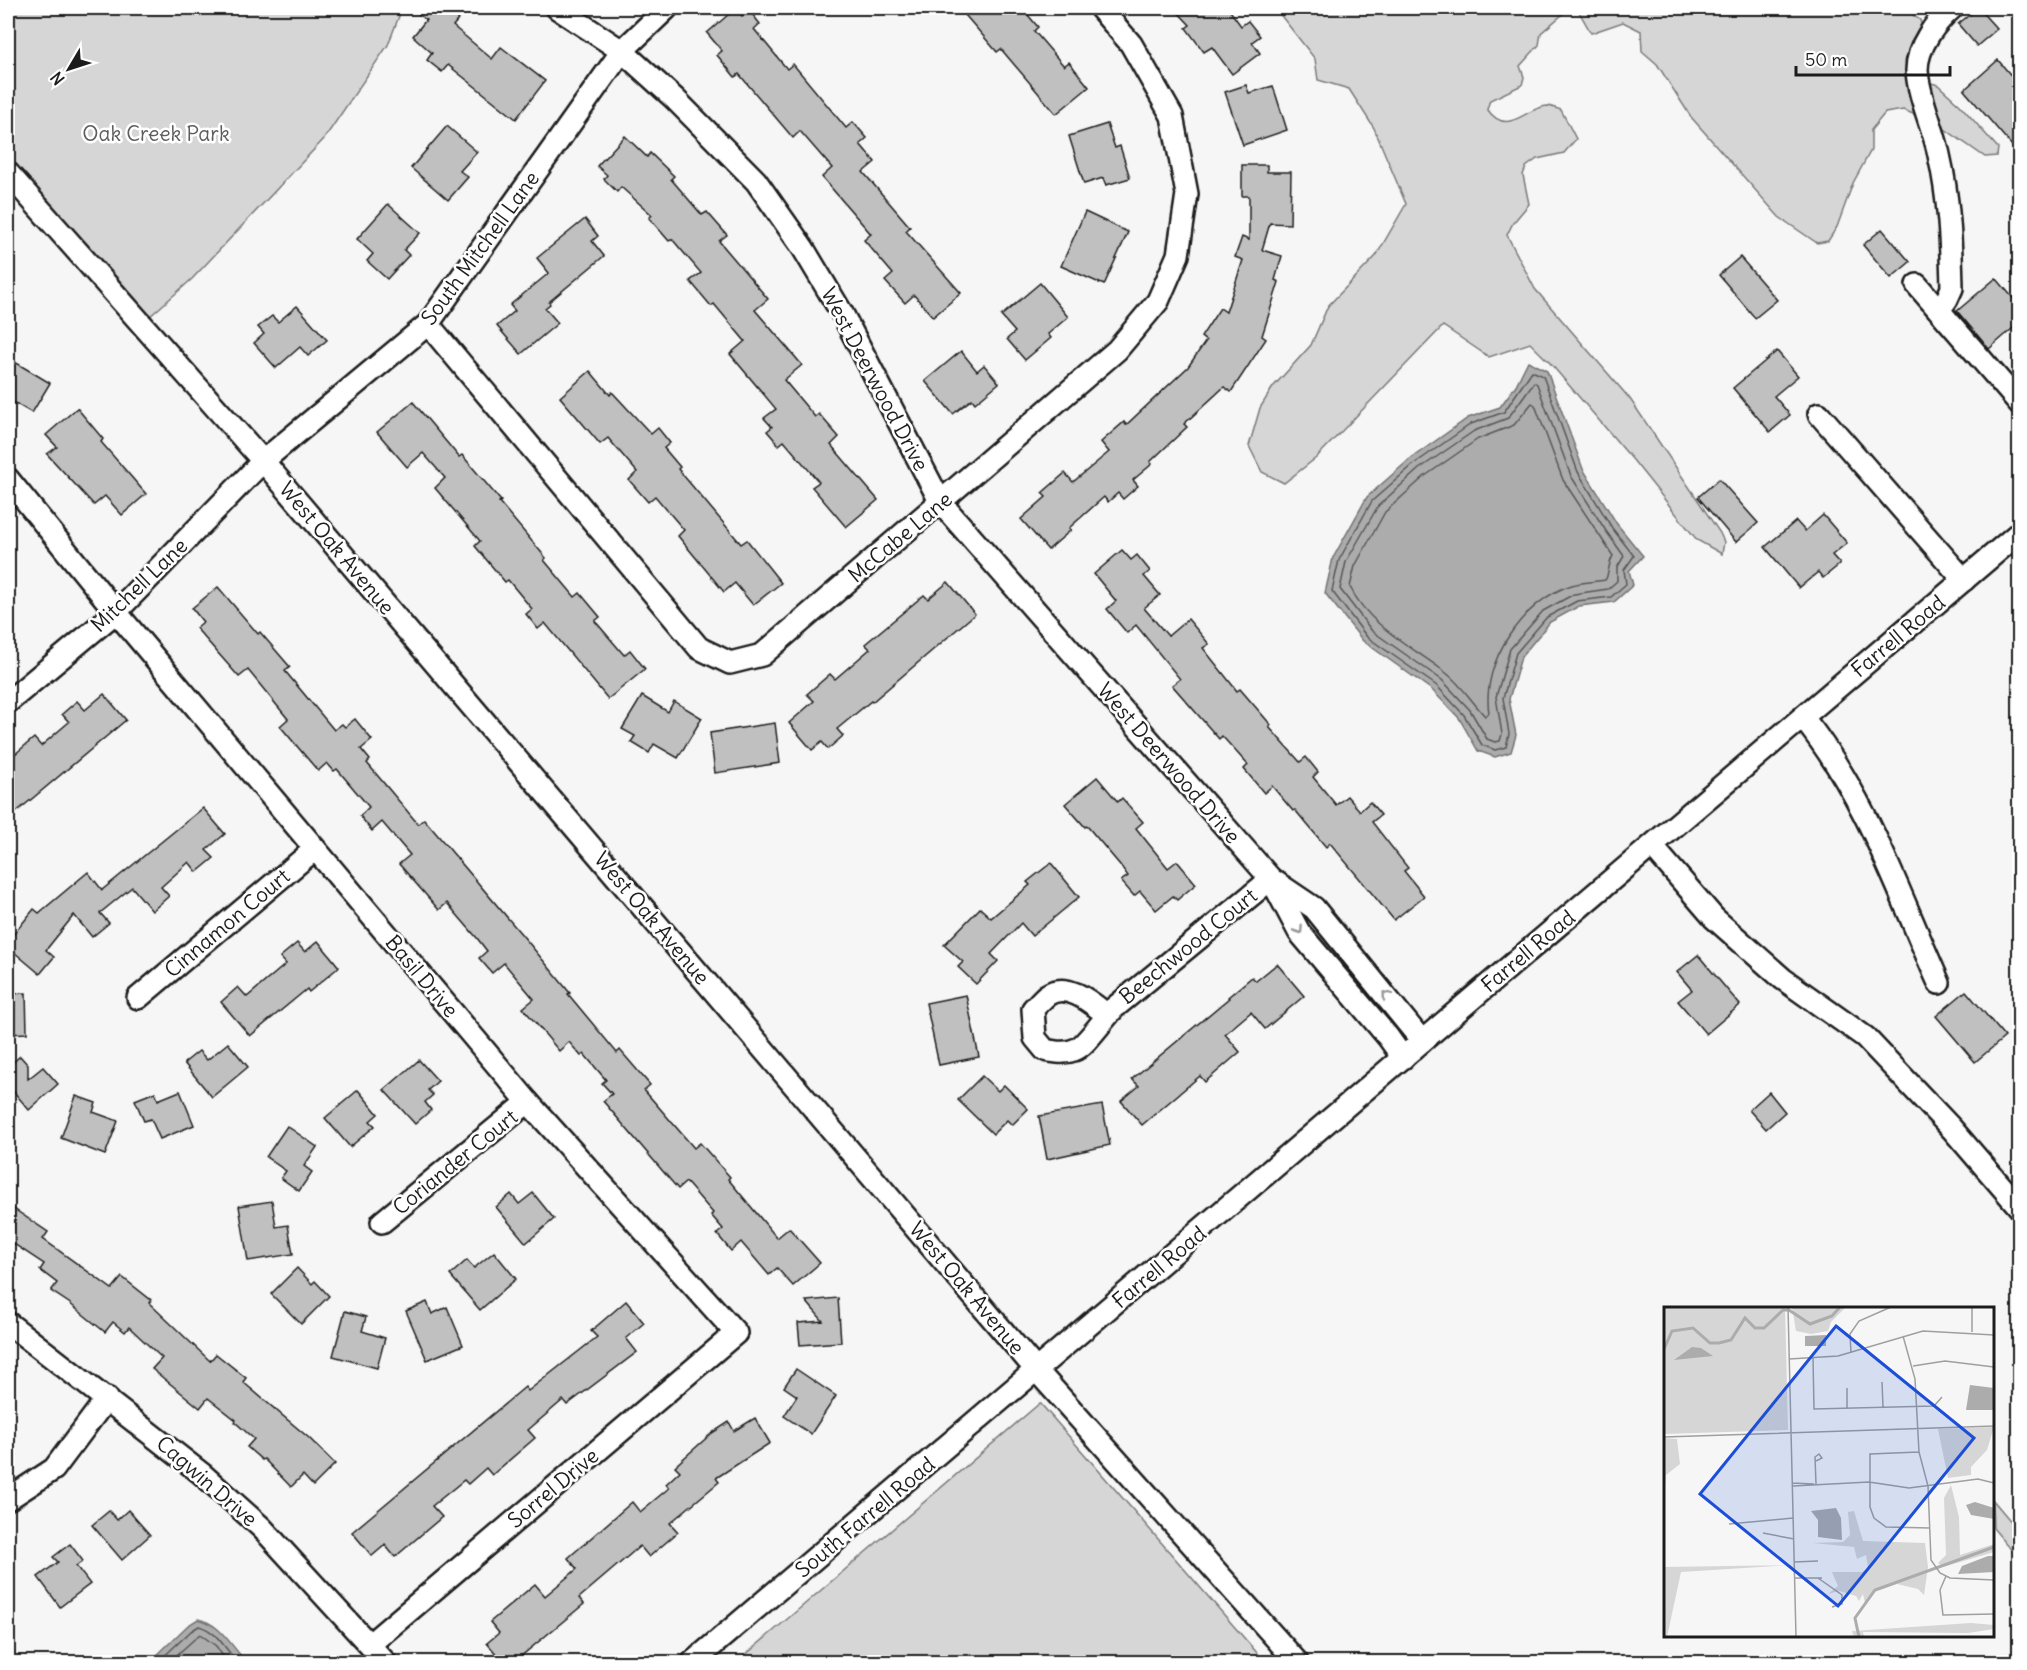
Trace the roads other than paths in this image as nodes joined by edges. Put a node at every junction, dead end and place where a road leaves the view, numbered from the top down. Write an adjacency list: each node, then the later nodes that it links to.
1 (557, 8): 5 (street, West Deerwood Drive)
2 (668, 8): 5 (street, South Mitchell Lane)
3 (1100, 8): 14 (street, McCabe Lane)
4 (1952, 8): 8 (street)
5 (622, 51): 9 (street, South Mitchell Lane); 14 (street, West Deerwood Drive)
6 (8, 173): 12 (street, West Oak Avenue)
7 (1917, 285): 8 (street)
8 (1939, 310): 10 (street)
9 (428, 324): 12 (street, South Mitchell Lane); 14 (street, McCabe Lane)
10 (2019, 404)
11 (1819, 414): 16 (street)
12 (263, 461): 17 (street, Mitchell Lane); 33 (street, West Oak Avenue)
13 (8, 479): 17 (street, Basil Drive)
14 (941, 503): 22 (street, West Deerwood Drive)
15 (2019, 532): 16 (street, Farrell Road)
16 (1964, 580): 19 (street, Farrell Road)
17 (116, 612): 18 (street, Mitchell Lane); 21 (street, Basil Drive)
18 (8, 702)
19 (1803, 718): 20 (street, Farrell Road); 23 (street)
20 (1652, 846): 26 (street, Farrell Road); 29 (street)
21 (315, 849): 24 (street, Cinnamon Court); 28 (street, Basil Drive)
22 (1271, 879): 25 (street, Beechwood Court); 26 (street, West Deerwood Drive, one-way to 22); 27 (street, West Deerwood Drive, one-way to 27)
23 (1939, 983)
24 (138, 998)
25 (1107, 1015)
26 (1422, 1041): 27 (street, Farrell Road)
27 (1404, 1058): 33 (street, Farrell Road)
28 (528, 1102): 30 (street, Coriander Court); 32 (street, Basil Drive)
29 (2019, 1208)
30 (382, 1222)
31 (8, 1323): 34 (street, Cagwin Drive)
32 (736, 1333): 36 (street, Sorrel Drive)
33 (1037, 1371): 38 (street, South Farrell Road); 39 (street, West Oak Avenue)
34 (107, 1398): 35 (street); 36 (street, Cagwin Drive)
35 (8, 1499)
36 (370, 1644): 37 (street, Cagwin Drive)
37 (386, 1662)
38 (693, 1662)
39 (1297, 1662)

